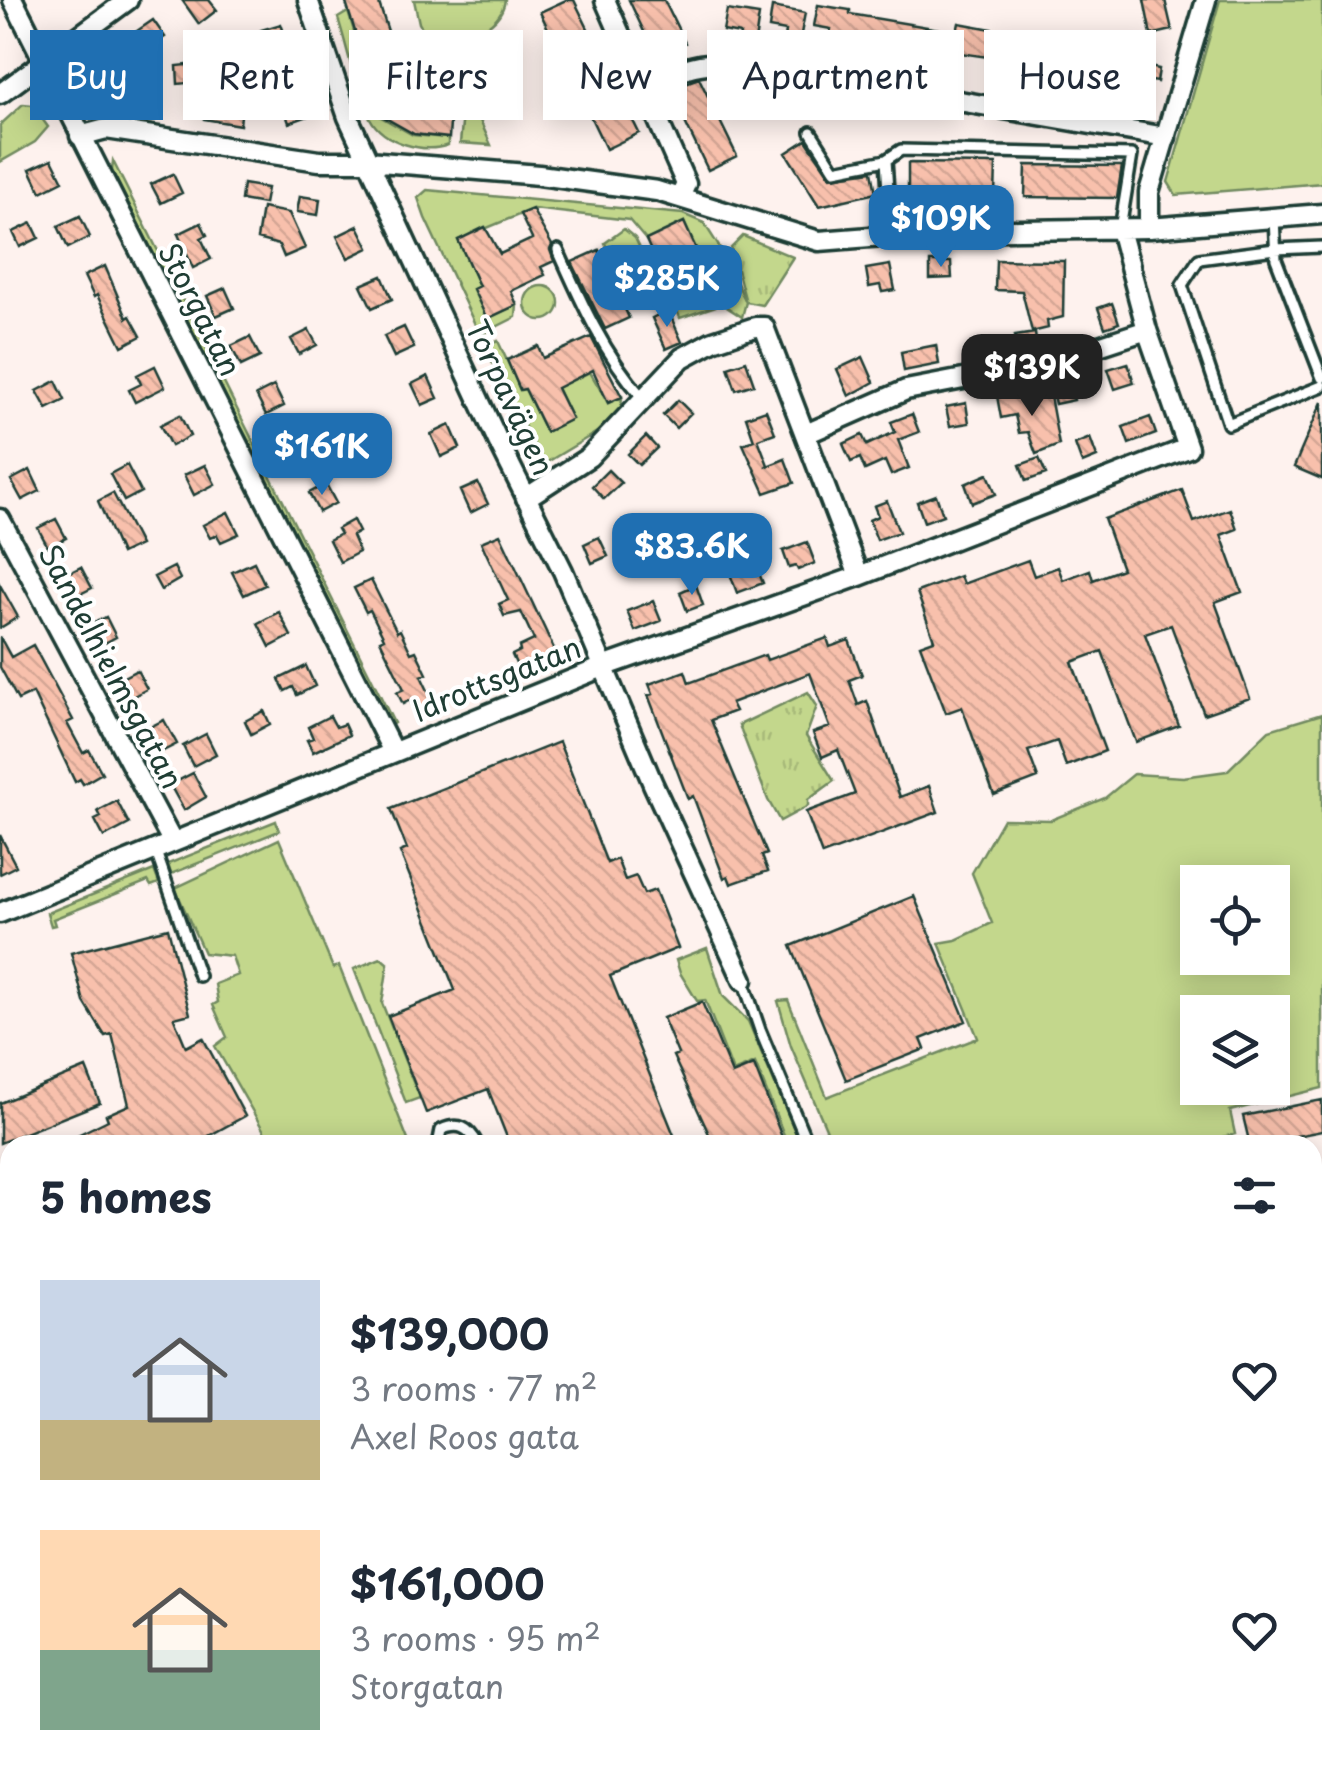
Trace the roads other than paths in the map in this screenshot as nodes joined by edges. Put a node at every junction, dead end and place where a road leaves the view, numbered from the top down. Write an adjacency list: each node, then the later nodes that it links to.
1 (13, 0): 8 (street, Storgatan)
2 (128, 0): 6 (street)
3 (308, 0): 17 (street, Torpavägen)
4 (605, 0): 7 (street)
5 (1206, 0): 16 (street)
6 (87, 30)
7 (619, 30)
8 (30, 33)
9 (687, 66): 16 (street)
10 (30, 72): 11 (street)
11 (0, 94)
12 (72, 120): 15 (street, Storgatan)
13 (659, 120): 19 (street)
14 (810, 132): 18 (lane)
15 (80, 136): 17 (street); 37 (street, Storgatan)
16 (1166, 137): 22 (street)
17 (368, 160): 19 (street); 33 (street, Torpavägen)
18 (886, 160): 23 (lane); 24 (lane)
19 (680, 197): 24 (street)
20 (1322, 214): 21 (street)
21 (1274, 218): 22 (street); 26 (lane)
22 (1150, 228): 23 (street)
23 (1120, 229): 24 (street); 28 (street)
24 (892, 236)
25 (1322, 247): 26 (lane)
26 (1275, 249): 29 (lane); 30 (lane)
27 (558, 250): 31 (lane)
28 (1147, 330): 32 (street); 35 (street, Idrottsgatan)
29 (1322, 378)
30 (1322, 386)
31 (642, 397): 32 (street); 33 (street)
32 (806, 434): 35 (street)
33 (526, 498): 36 (street, Torpavägen)
34 (0, 520): 38 (street, Sandelhielmsgatan)
35 (859, 576): 36 (street, Idrottsgatan)
36 (603, 667): 37 (street, Idrottsgatan); 41 (street, Torpavägen)
37 (393, 752): 38 (street, Idrottsgatan)
38 (164, 845): 39 (street, Idrottsgatan); 40 (lane)
39 (0, 914)
40 (199, 976)
41 (744, 980): 44 (lane)
42 (438, 1135): 43 (lane)
43 (473, 1135)
44 (804, 1135)

